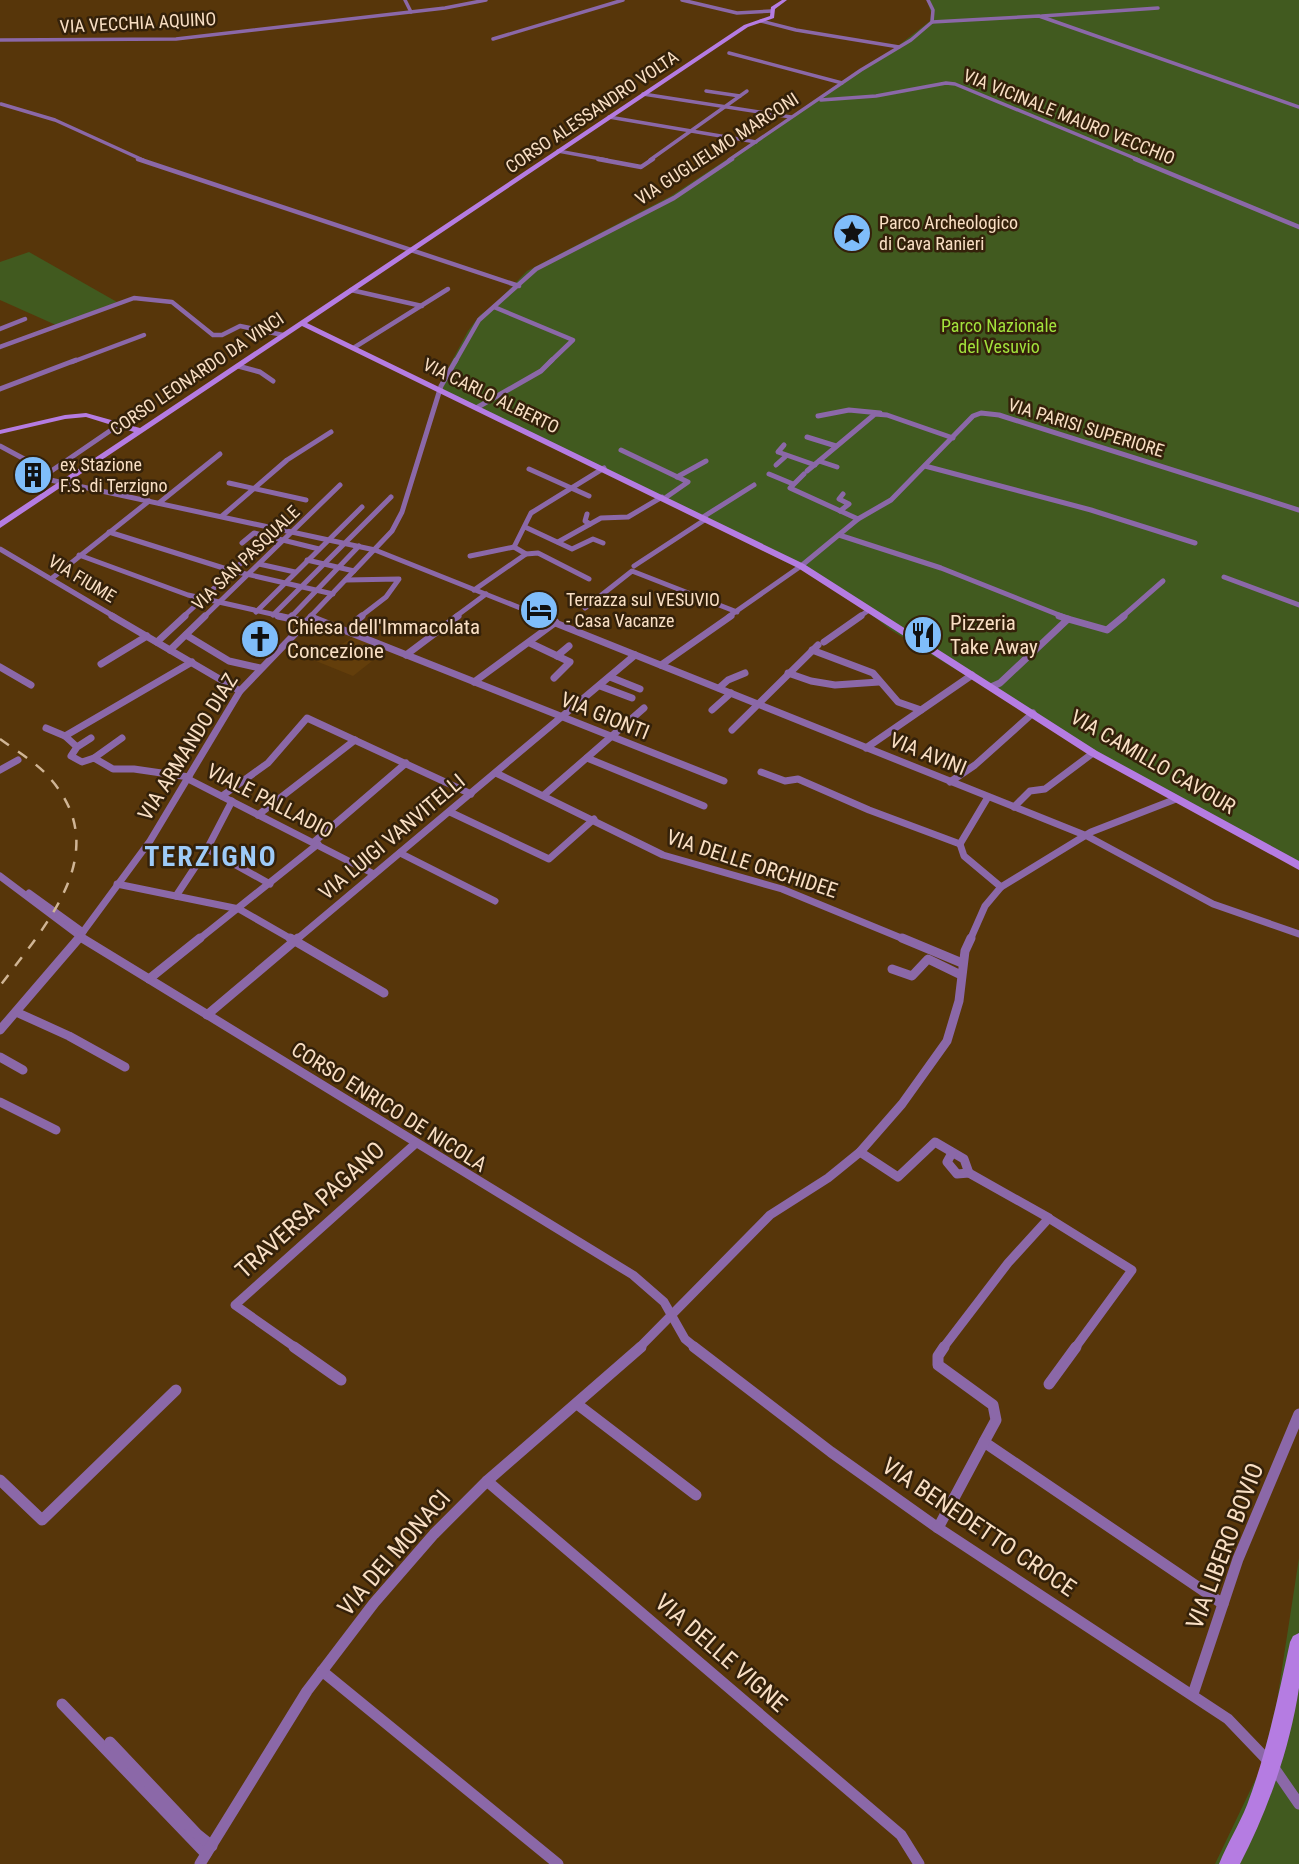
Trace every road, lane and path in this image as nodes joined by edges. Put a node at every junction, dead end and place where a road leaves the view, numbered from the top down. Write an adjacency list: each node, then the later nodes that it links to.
1 (405, 0): 9 (street)
2 (486, 0): 9 (street, VIA VECCHIA AQUINO)
3 (623, 0): 13 (street)
4 (682, 0): 8 (street)
5 (785, 0): 8 (main road, CORSO ALESSANDRO VOLTA)
6 (928, 0): 12 (street)
7 (1158, 8): 10 (street)
8 (772, 11): 11 (main road, CORSO ALESSANDRO VOLTA)
9 (411, 12): 14 (street, VIA VECCHIA AQUINO)
10 (1039, 16): 12 (street); 25 (street)
11 (761, 21): 15 (street); 20 (main road, CORSO ALESSANDRO VOLTA)
12 (932, 22): 15 (street, VIA GUGLIELMO MARCONI)
13 (493, 39)
14 (0, 40)
15 (899, 47): 17 (street, VIA GUGLIELMO MARCONI)
16 (729, 53): 17 (street)
17 (842, 83): 22 (street, VIA GUGLIELMO MARCONI)
18 (706, 91): 21 (street)
19 (747, 91): 21 (street)
20 (643, 94): 24 (street); 26 (main road, CORSO ALESSANDRO VOLTA)
21 (740, 96): 24 (street)
22 (818, 100): 27 (street, VIA GUGLIELMO MARCONI); 31 (street, VIA VICINALE MAURO VECCHIO)
23 (1, 104): 32 (street)
24 (725, 107): 27 (street); 28 (street)
25 (1299, 107)
26 (609, 117): 28 (street); 30 (main road, CORSO ALESSANDRO VOLTA)
27 (791, 117): 29 (street, VIA GUGLIELMO MARCONI)
28 (693, 131): 29 (street); 30 (street)
29 (756, 142): 33 (street, VIA GUGLIELMO MARCONI)
30 (558, 151): 32 (main road, CORSO ALESSANDRO VOLTA)
31 (1299, 227)
32 (411, 250): 33 (street); 35 (main road, CORSO LEONARDO DA VINCI)
33 (519, 286): 37 (street, VIA GUGLIELMO MARCONI)
34 (448, 289): 36 (street)
35 (351, 290): 36 (street); 39 (main road, CORSO LEONARDO DA VINCI)
36 (422, 306): 44 (street)
37 (494, 307): 48 (street, VIA GUGLIELMO MARCONI); 49 (street)
38 (25, 319): 40 (street)
39 (302, 323): 42 (main road, CORSO LEONARDO DA VINCI); 44 (main road, VIA CARLO ALBERTO)
40 (0, 329)
41 (144, 335): 47 (street)
42 (284, 335): 43 (street); 45 (main road, CORSO LEONARDO DA VINCI)
43 (0, 347)
44 (355, 348): 48 (main road, VIA CARLO ALBERTO)
45 (238, 366): 46 (street); 53 (main road, CORSO LEONARDO DA VINCI)
46 (273, 382)
47 (0, 389)
48 (441, 389): 49 (main road, VIA CARLO ALBERTO); 117 (street, VIA ARMANDO DIAZ)
49 (478, 407): 70 (main road, VIA CARLO ALBERTO)
50 (880, 413): 51 (street); 57 (street); 60 (street)
51 (818, 416)
52 (120, 424): 53 (main road); 54 (main road); 74 (street)
53 (141, 431): 74 (main road, CORSO LEONARDO DA VINCI)
54 (0, 432)
55 (331, 432): 80 (street)
56 (807, 437): 60 (street)
57 (953, 438): 68 (street, VIA PARISI SUPERIORE); 89 (street, VIA PARISI SUPERIORE)
58 (784, 445): 63 (street)
59 (0, 446): 64 (street)
60 (836, 446): 66 (street)
61 (621, 450): 73 (street)
62 (220, 453): 87 (street)
63 (786, 456): 66 (street); 67 (street)
64 (27, 460)
65 (706, 461): 73 (street)
66 (817, 463): 69 (street); 76 (street)
67 (776, 465)
68 (925, 466): 94 (street, VIA PARISI SUPERIORE); 111 (street)
69 (837, 467)
70 (604, 468): 79 (street); 84 (main road, VIA CARLO ALBERTO)
71 (529, 469): 79 (street)
72 (769, 474): 76 (street)
73 (677, 477): 84 (street)
74 (64, 482): 86 (street, VIA AVINI); 96 (main road, CORSO LEONARDO DA VINCI)
75 (229, 482): 80 (street)
76 (793, 484): 90 (street)
77 (340, 485): 100 (street, VIA SAN PASQUALE)
78 (754, 485): 93 (street)
79 (573, 487): 82 (street); 97 (street)
80 (255, 488): 85 (street); 92 (street)
81 (844, 494): 90 (street)
82 (589, 496)
83 (391, 497): 110 (street)
84 (663, 498): 93 (main road, VIA CARLO ALBERTO); 95 (street)
85 (306, 500)
86 (149, 501): 87 (street, VIA AVINI); 99 (street)
87 (159, 503): 92 (street, VIA AVINI)
88 (362, 507): 105 (street)
89 (1299, 510)
90 (840, 511): 94 (street)
91 (587, 514): 95 (street)
92 (222, 516): 100 (street, VIA AVINI)
93 (704, 518): 124 (street); 125 (main road, VIA CARLO ALBERTO)
94 (858, 519): 102 (street, VIA PARISI SUPERIORE)
95 (590, 524): 101 (street)
96 (0, 525)
97 (525, 527): 103 (street); 108 (street)
98 (564, 531): 101 (street)
99 (109, 532): 119 (street); 127 (street)
100 (293, 532): 105 (street, VIA AVINI); 106 (street, VIA SAN PASQUALE)
101 (572, 534): 108 (street)
102 (839, 535): 125 (street, VIA PARISI SUPERIORE); 151 (street)
103 (523, 536): 107 (street); 114 (street)
104 (269, 537): 106 (street); 109 (street); 127 (street)
105 (329, 540): 110 (street, VIA AVINI); 116 (street)
106 (284, 541): 116 (street); 122 (street, VIA SAN PASQUALE)
107 (531, 542)
108 (558, 542): 112 (street)
109 (242, 543)
110 (344, 543): 113 (street, VIA AVINI); 123 (street)
111 (1195, 543)
112 (603, 544)
113 (359, 547): 117 (street, VIA AVINI); 126 (street)
114 (514, 547): 118 (street); 120 (street)
115 (0, 549): 132 (street, VIA FIUME)
116 (319, 549): 121 (street)
117 (375, 550): 128 (street, VIA ARMANDO DIAZ); 139 (street, VIA AVINI)
118 (526, 554): 133 (street); 139 (street)
119 (79, 555): 132 (street); 142 (street, VIA GIONTI)
120 (470, 556)
121 (307, 561): 123 (street); 129 (street)
122 (259, 564): 129 (street); 130 (street, VIA SAN PASQUALE)
123 (324, 564): 126 (street); 137 (street)
124 (634, 566)
125 (801, 566): 146 (main road, VIA CAMILLO CAVOUR); 147 (street, VIA PARISI SUPERIORE)
126 (338, 568): 128 (street); 138 (street)
127 (233, 570): 130 (street); 142 (street)
128 (355, 571): 134 (street, VIA ARMANDO DIAZ)
129 (295, 572): 136 (street)
130 (248, 574): 136 (street); 143 (street, VIA SAN PASQUALE)
131 (1224, 577): 144 (street)
132 (51, 579): 156 (street, VIA FIUME)
133 (589, 579)
134 (346, 580): 140 (street, VIA ARMANDO DIAZ); 153 (street)
135 (1163, 581): 151 (street)
136 (285, 582): 137 (street); 148 (street)
137 (302, 586): 138 (street); 149 (street)
138 (317, 590): 140 (street); 150 (street)
139 (474, 590): 141 (street, VIA AVINI)
140 (333, 594): 152 (street, VIA ARMANDO DIAZ)
141 (486, 594): 154 (street, VIA AVINI); 163 (street)
142 (203, 599): 143 (street, VIA GIONTI); 158 (street)
143 (219, 603): 148 (street, VIA GIONTI); 155 (street, VIA SAN PASQUALE)
144 (1299, 605)
145 (584, 608): 147 (street)
146 (869, 610): 160 (street); 172 (main road, VIA CAMILLO CAVOUR)
147 (737, 611): 167 (street, VIA PARISI SUPERIORE)
148 (256, 612): 149 (street, VIA GIONTI)
149 (273, 615): 150 (street, VIA GIONTI)
150 (289, 619): 152 (street, VIA GIONTI)
151 (1068, 619): 179 (street)
152 (308, 620): 163 (street, VIA GIONTI); 169 (street, VIA ARMANDO DIAZ)
153 (357, 620)
154 (555, 622): 157 (street); 162 (street, VIA AVINI)
155 (186, 635): 161 (street, VIA SAN PASQUALE); 169 (street)
156 (147, 636): 158 (street, VIA FIUME); 166 (street)
157 (532, 640): 164 (street); 175 (street)
158 (157, 642): 161 (street, VIA FIUME)
159 (569, 646): 164 (street)
160 (818, 646): 171 (street); 176 (street)
161 (170, 650): 165 (street, VIA FIUME)
162 (635, 654): 167 (street, VIA AVINI); 173 (street, VIA LUIGI VANVITELLI)
163 (405, 655): 175 (street, VIA GIONTI)
164 (557, 656): 174 (street)
165 (192, 662): 182 (street, VIA FIUME); 193 (street)
166 (101, 664)
167 (661, 665): 180 (street, VIA AVINI)
168 (0, 667): 177 (street)
169 (260, 668): 182 (street, VIA ARMANDO DIAZ)
170 (745, 673): 180 (street)
171 (788, 673): 176 (street); 185 (street)
172 (972, 675): 179 (main road, VIA CAMILLO CAVOUR); 188 (street)
173 (610, 677): 178 (street, VIA LUIGI VANVITELLI); 181 (street)
174 (554, 678)
175 (474, 682): 190 (street, VIA GIONTI)
176 (879, 682): 188 (street)
177 (31, 685)
178 (600, 686): 184 (street); 190 (street, VIA LUIGI VANVITELLI)
179 (991, 687): 189 (main road, VIA CAMILLO CAVOUR)
180 (719, 688): 183 (street, VIA AVINI)
181 (640, 689)
182 (240, 691): 208 (street, VIA ARMANDO DIAZ)
183 (731, 693): 185 (street, VIA AVINI); 187 (street)
184 (632, 698)
185 (757, 704): 192 (street); 199 (street, VIA AVINI)
186 (644, 708): 194 (street)
187 (712, 710)
188 (921, 710): 199 (street)
189 (1033, 713): 200 (main road, VIA CAMILLO CAVOUR); 210 (street)
190 (562, 717): 194 (street, VIA GIONTI); 207 (street, VIA LUIGI VANVITELLI)
191 (46, 727): 193 (street)
192 (732, 730)
193 (65, 736): 198 (street)
194 (610, 737): 202 (street); 209 (street, VIA GIONTI)
195 (91, 738): 201 (street, VIALE PALLADIO)
196 (122, 738): 201 (street)
197 (355, 740): 204 (street); 213 (street); 220 (street)
198 (76, 746)
199 (866, 748): 210 (street, VIA AVINI)
200 (1093, 752): 215 (main road, VIA CAMILLO CAVOUR); 218 (street)
201 (94, 758): 208 (street, VIALE PALLADIO)
202 (587, 758): 212 (street); 217 (street)
203 (18, 760): 205 (street)
204 (406, 763): 211 (street); 223 (street)
205 (0, 770)
206 (761, 772): 224 (street)
207 (496, 773): 211 (street, VIA LUIGI VANVITELLI); 212 (street, VIA DELLE ORCHIDEE)
208 (188, 778): 213 (street, VIALE PALLADIO); 230 (street, VIA ARMANDO DIAZ)
209 (724, 781)
210 (950, 782): 214 (street, VIA AVINI)
211 (471, 794): 219 (street, VIA LUIGI VANVITELLI)
212 (544, 795): 221 (street, VIA DELLE ORCHIDEE)
213 (222, 796): 216 (street, VIALE PALLADIO)
214 (988, 797): 218 (street, VIA AVINI); 224 (street)
215 (1176, 799): 222 (street); 227 (main road, VIA CAMILLO CAVOUR)
216 (232, 801): 220 (street, VIALE PALLADIO); 225 (street)
217 (704, 806)
218 (1014, 807): 222 (street, VIA AVINI)
219 (450, 811): 221 (street); 226 (street, VIA LUIGI VANVITELLI)
220 (258, 815): 223 (street, VIALE PALLADIO)
221 (594, 819): 239 (street, VIA DELLE ORCHIDEE)
222 (1087, 836): 232 (street); 237 (street, VIA AVINI)
223 (316, 843): 228 (street, VIALE PALLADIO); 231 (street)
224 (960, 844): 232 (street)
225 (207, 849): 231 (street); 233 (street)
226 (400, 853): 228 (street, VIA LUIGI VANVITELLI); 234 (street)
227 (1299, 866)
228 (374, 874): 238 (street, VIA LUIGI VANVITELLI)
229 (0, 876): 236 (street, CORSO ENRICO DE NICOLA)
230 (117, 884): 233 (street); 236 (street, VIA ARMANDO DIAZ)
231 (270, 884): 235 (street)
232 (1001, 887): 239 (street, VIA DEI MONACI)
233 (176, 896): 235 (street)
234 (495, 901)
235 (239, 909): 238 (street); 242 (street)
236 (82, 934): 242 (street, CORSO ENRICO DE NICOLA); 244 (street, VIA ARMANDO DIAZ)
237 (1299, 934)
238 (295, 941): 243 (street); 245 (street, VIA LUIGI VANVITELLI)
239 (962, 963): 241 (street, VIA DEI MONACI)
240 (892, 969): 241 (street)
241 (961, 975): 253 (street, VIA DEI MONACI)
242 (149, 979): 245 (street, CORSO ENRICO DE NICOLA)
243 (384, 993)
244 (16, 1012): 246 (street, VIA ARMANDO DIAZ); 248 (street)
245 (208, 1015): 252 (street, CORSO ENRICO DE NICOLA)
246 (0, 1030)
247 (0, 1057): 249 (street)
248 (125, 1067)
249 (23, 1070)
250 (0, 1102): 251 (street)
251 (56, 1130)
252 (415, 1144): 257 (street, CORSO ENRICO DE NICOLA); 258 (street, TRAVERSA PAGANO)
253 (860, 1152): 254 (street); 257 (street, VIA DEI MONACI)
254 (952, 1153): 255 (street); 255 (street)
255 (969, 1172): 263 (street)
256 (1050, 1219): 259 (street)
257 (672, 1314): 261 (street, VIA DEI MONACI); 267 (street, VIA BENEDETTO CROCE)
258 (341, 1380)
259 (1049, 1384)
260 (176, 1390): 264 (street)
261 (576, 1404): 265 (street, VIA DEI MONACI); 266 (street)
262 (1299, 1414): 268 (street, VIA LIBERO BOVIO)
263 (984, 1442): 267 (street); 268 (street)
264 (0, 1479)
265 (487, 1481): 270 (street, VIA DEI MONACI); 279 (street, VIA DELLE VIGNE)
266 (696, 1495)
267 (938, 1528): 271 (street, VIA BENEDETTO CROCE)
268 (1223, 1604): 271 (street, VIA LIBERO BOVIO)
269 (1299, 1642): 274 (main road)
270 (322, 1671): 276 (street, VIA DEI MONACI); 278 (street)
271 (1193, 1693): 274 (street, VIA BENEDETTO CROCE)
272 (62, 1704): 276 (street)
273 (110, 1742): 276 (street)
274 (1272, 1765): 275 (street, VIA BENEDETTO CROCE); 277 (main road)
275 (1299, 1804)
276 (206, 1855)
277 (1241, 1855): 280 (main road)
278 (558, 1864)
279 (919, 1864)
280 (1229, 1864)

